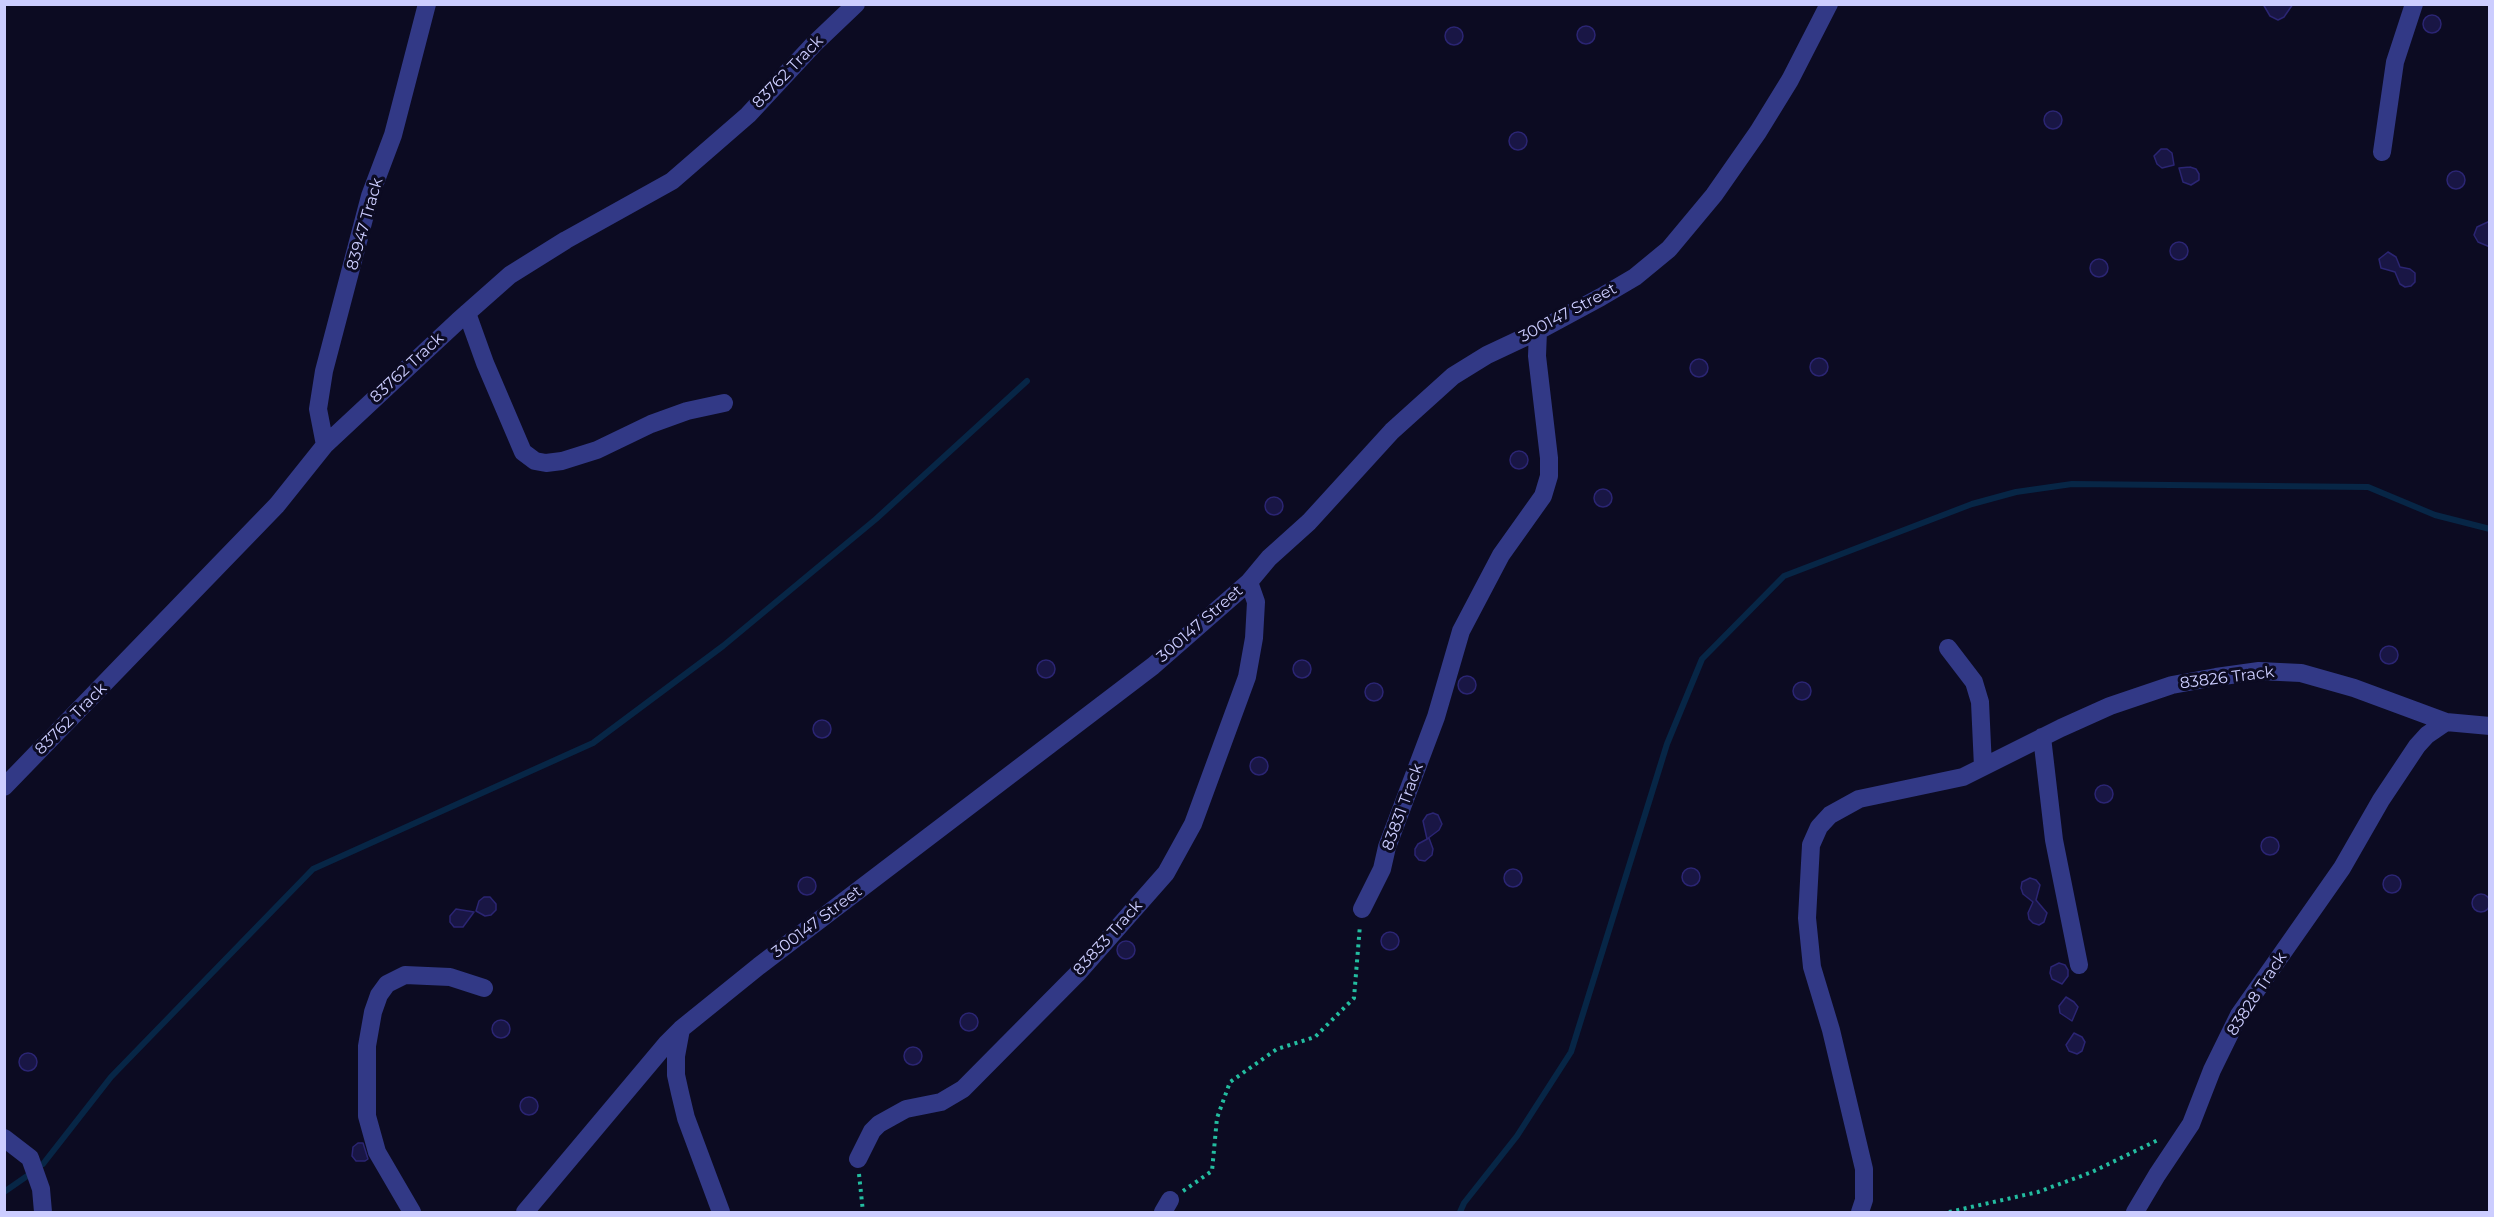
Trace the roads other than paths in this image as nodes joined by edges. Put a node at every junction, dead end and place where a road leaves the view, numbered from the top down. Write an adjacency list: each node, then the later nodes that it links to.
1 (427, 4): 9 (street, 83947 Track)
2 (856, 4): 6 (street, 83762 Track)
3 (1829, 4): 7 (street, 300147 Street)
4 (2414, 4): 5 (street)
5 (2382, 152)
6 (467, 313): 8 (street); 9 (street, 83762 Track)
7 (1538, 331): 10 (street, 300147 Street); 17 (street, 83831 Track)
8 (724, 403)
9 (324, 445): 16 (street, 83762 Track)
10 (1249, 582): 20 (street, 300147 Street); 22 (street, 83833 Track)
11 (1947, 648): 15 (street)
12 (2446, 722): 13 (street, 83826 Track); 14 (street, 83826 Track); 28 (street, 83828 Track)
13 (2490, 726)
14 (2042, 737): 15 (street, 83826 Track); 18 (street)
15 (1983, 766): 27 (street, 83826 Track)
16 (4, 787)
17 (1362, 909)
18 (2079, 965)
19 (484, 988): 24 (street)
20 (681, 1029): 25 (street, 300147 Street); 26 (street)
21 (4, 1138): 23 (street)
22 (858, 1159)
23 (43, 1212)
24 (412, 1212)
25 (525, 1212)
26 (721, 1212)
27 (1860, 1212)
28 (2136, 1212)

